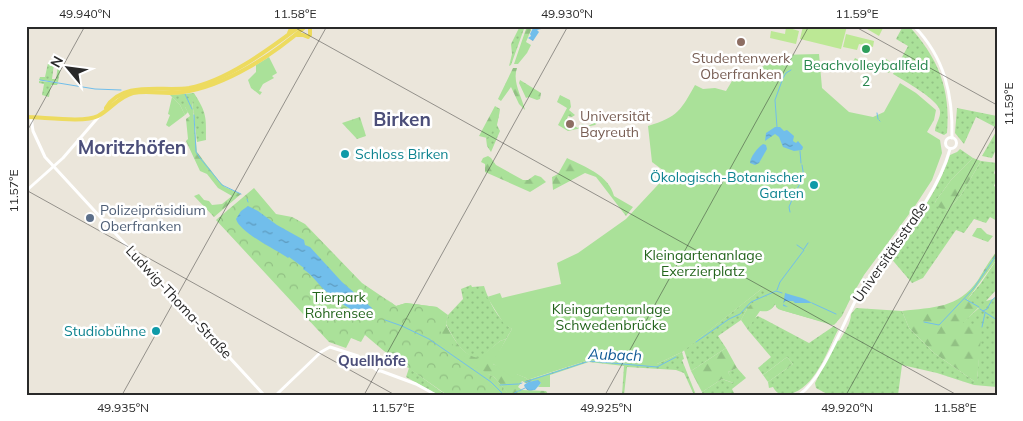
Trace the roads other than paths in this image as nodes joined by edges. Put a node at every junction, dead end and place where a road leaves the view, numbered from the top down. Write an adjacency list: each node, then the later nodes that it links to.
1 (292, 26): 5 (main road)
2 (310, 26): 6 (main road)
3 (914, 26): 12 (main road)
4 (303, 27): 5 (main road); 6 (main road)
5 (288, 35): 7 (main road)
6 (295, 36): 7 (main road)
7 (106, 110): 8 (main road)
8 (102, 114): 10 (main road); 11 (main road)
9 (28, 117): 10 (main road); 14 (main road, Ludwig-Thoma-Straße)
10 (88, 118): 11 (main road)
11 (91, 127): 14 (main road)
12 (952, 138): 13 (main road); 13 (main road)
13 (950, 149): 19 (main road, Universitätsstraße)
14 (53, 167): 15 (main road); 16 (main road, Ludwig-Thoma-Straße)
15 (26, 191)
16 (263, 394)
17 (276, 395): 18 (main road)
18 (436, 395)
19 (799, 395)

